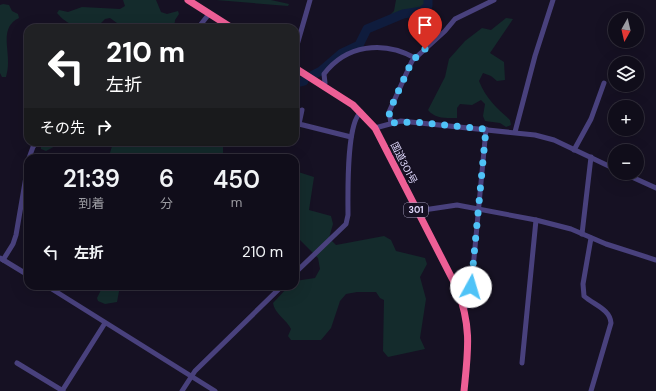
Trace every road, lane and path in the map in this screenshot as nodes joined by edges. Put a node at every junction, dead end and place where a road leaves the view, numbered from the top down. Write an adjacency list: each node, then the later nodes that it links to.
1 (188, 0): 5 (highway)
2 (310, 0): 8 (street)
3 (494, 0): 9 (street)
4 (553, 0): 18 (street)
5 (208, 14): 6 (street); 7 (highway)
6 (201, 24)
7 (225, 24)
8 (299, 38)
9 (415, 58): 12 (street); 15 (street)
10 (299, 71): 12 (highway, 国道301号 / 301)
11 (604, 83): 20 (street)
12 (323, 86): 14 (highway, 国道301号 / 301)
13 (302, 110): 19 (street)
14 (361, 112): 16 (highway, 国道301号 / 301); 19 (street)
15 (391, 123): 16 (street); 17 (street)
16 (375, 128): 27 (highway, 国道301号 / 301)
17 (486, 129): 18 (street); 26 (street)
18 (515, 132): 20 (street)
19 (351, 137): 33 (street)
20 (574, 150): 21 (street)
21 (591, 158): 22 (street); 29 (street)
22 (608, 166)
23 (639, 180): 25 (street)
24 (24, 188): 31 (street)
25 (656, 188)
26 (478, 210): 27 (street); 28 (street); 37 (street)
27 (417, 211): 37 (highway, 国道301号 / 301)
28 (536, 220): 29 (street); 40 (street)
29 (582, 234): 30 (street)
30 (591, 238): 32 (street); 46 (street)
31 (2, 259): 34 (street)
32 (656, 260)
33 (299, 270)
34 (24, 273)
35 (53, 290): 38 (street)
36 (278, 290): 41 (street)
37 (465, 308): 45 (highway, 国道301号 / 301)
38 (104, 323): 41 (street); 42 (street)
39 (17, 363): 42 (street)
40 (522, 363)
41 (191, 376): 43 (street); 44 (street)
42 (62, 391)
43 (182, 391)
44 (215, 391)
45 (464, 391)
46 (591, 391)

